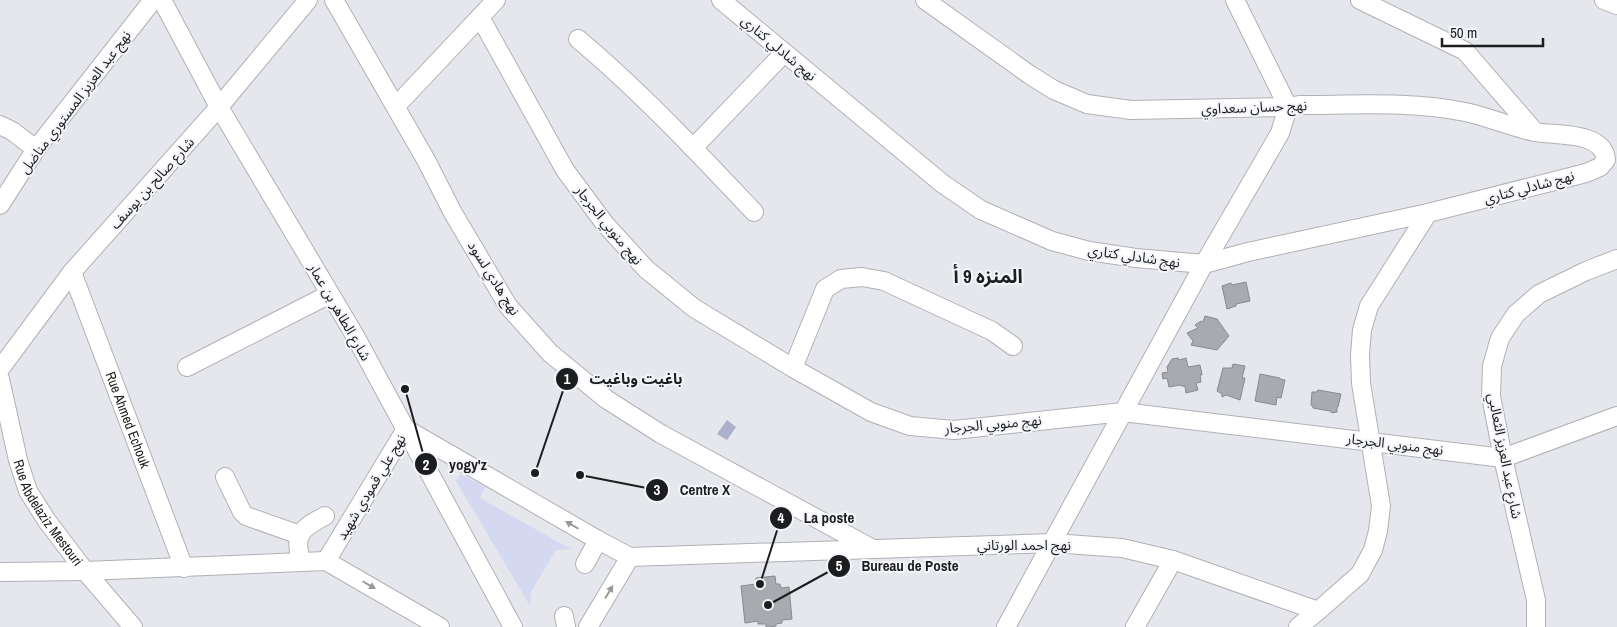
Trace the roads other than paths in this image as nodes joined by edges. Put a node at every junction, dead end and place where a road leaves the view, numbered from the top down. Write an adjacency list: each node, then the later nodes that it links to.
1 (153, 0): 21 (street, نهج عبد العزيز المستوري مناضل)
2 (162, 0): 16 (street, شارع الطاهر بن عمار)
3 (308, 0): 16 (street, شارع صالح بن يوسف)
4 (334, 0): 15 (street, نهج هادي لسود)
5 (496, 0): 12 (street)
6 (721, 0): 14 (street, نهج شادلي كتاري)
7 (925, 0): 17 (street, نهج حسان سعداوي)
8 (1235, 0): 17 (street)
9 (1360, 0): 19 (street)
10 (1604, 0): 11 (street)
11 (1617, 5)
12 (480, 17): 15 (street); 33 (street, نهج منوبي الجرجار)
13 (578, 38): 20 (street)
14 (784, 53): 20 (street); 27 (street, نهج شادلي كتاري)
15 (396, 106): 45 (street, نهج هادي لسود)
16 (219, 107): 28 (street, شارع صالح بن يوسف); 29 (street, شارع الطاهر بن عمار)
17 (1288, 107): 19 (street, نهج حسان سعداوي); 27 (street)
18 (0, 125): 21 (street)
19 (1535, 132): 22 (street, نهج حسان سعداوي)
20 (693, 148): 24 (street)
21 (36, 149): 23 (street, نهج عبد العزيز المستوري مناضل)
22 (1605, 153): 25 (street, نهج شادلي كتاري)
23 (0, 205)
24 (754, 212)
25 (1428, 214): 27 (street, نهج شادلي كتاري); 38 (street)
26 (1617, 259): 39 (street, شارع عبد العزيز الثعالبي)
27 (1204, 264): 35 (street)
28 (72, 272): 32 (street, شارع صالح بن يوسف); 51 (street, Rue Ahmed Echouk)
29 (330, 294): 31 (street); 37 (street, شارع الطاهر بن عمار)
30 (1013, 346): 33 (street)
31 (186, 367)
32 (0, 368)
33 (793, 368): 35 (street, نهج منوبي الجرجار)
34 (0, 379): 52 (street, Rue Abdelaziz Mestouri)
35 (1123, 412): 38 (street, نهج منوبي الجرجار); 44 (street)
36 (1617, 416): 39 (street, نهج منوبي الجرجار)
37 (406, 429): 43 (street, نهج علي قمودي شهيد, one-way to 37); 48 (street, نهج علي قمودي شهيد); 56 (street, شارع الطاهر بن عمار)
38 (1370, 441): 39 (street, نهج منوبي الجرجار); 54 (street)
39 (1503, 458): 62 (street, شارع عبد العزيز الثعالبي)
40 (225, 476): 42 (street)
41 (325, 516): 42 (street)
42 (300, 535): 49 (street)
43 (598, 540): 46 (street, نهج علي قمودي شهيد); 50 (street)
44 (1052, 543): 45 (street, نهج احمد الورتاني); 47 (street, نهج احمد الورتاني); 59 (street)
45 (871, 548): 46 (street, نهج احمد الورتاني)
46 (630, 557): 58 (street, one-way to 46)
47 (1173, 560): 54 (street, نهج احمد الورتاني); 60 (street)
48 (326, 561): 49 (street); 55 (street, one-way to 55)
49 (302, 562): 51 (street)
50 (585, 564)
51 (184, 568): 52 (street)
52 (85, 571): 53 (street); 57 (street, Rue Abdelaziz Mestouri)
53 (0, 572)
54 (1318, 612): 61 (street)
55 (435, 626)
56 (512, 626)
57 (134, 627)
58 (588, 627)
59 (1006, 627)
60 (1136, 627)
61 (1298, 627)
62 (1536, 627)

